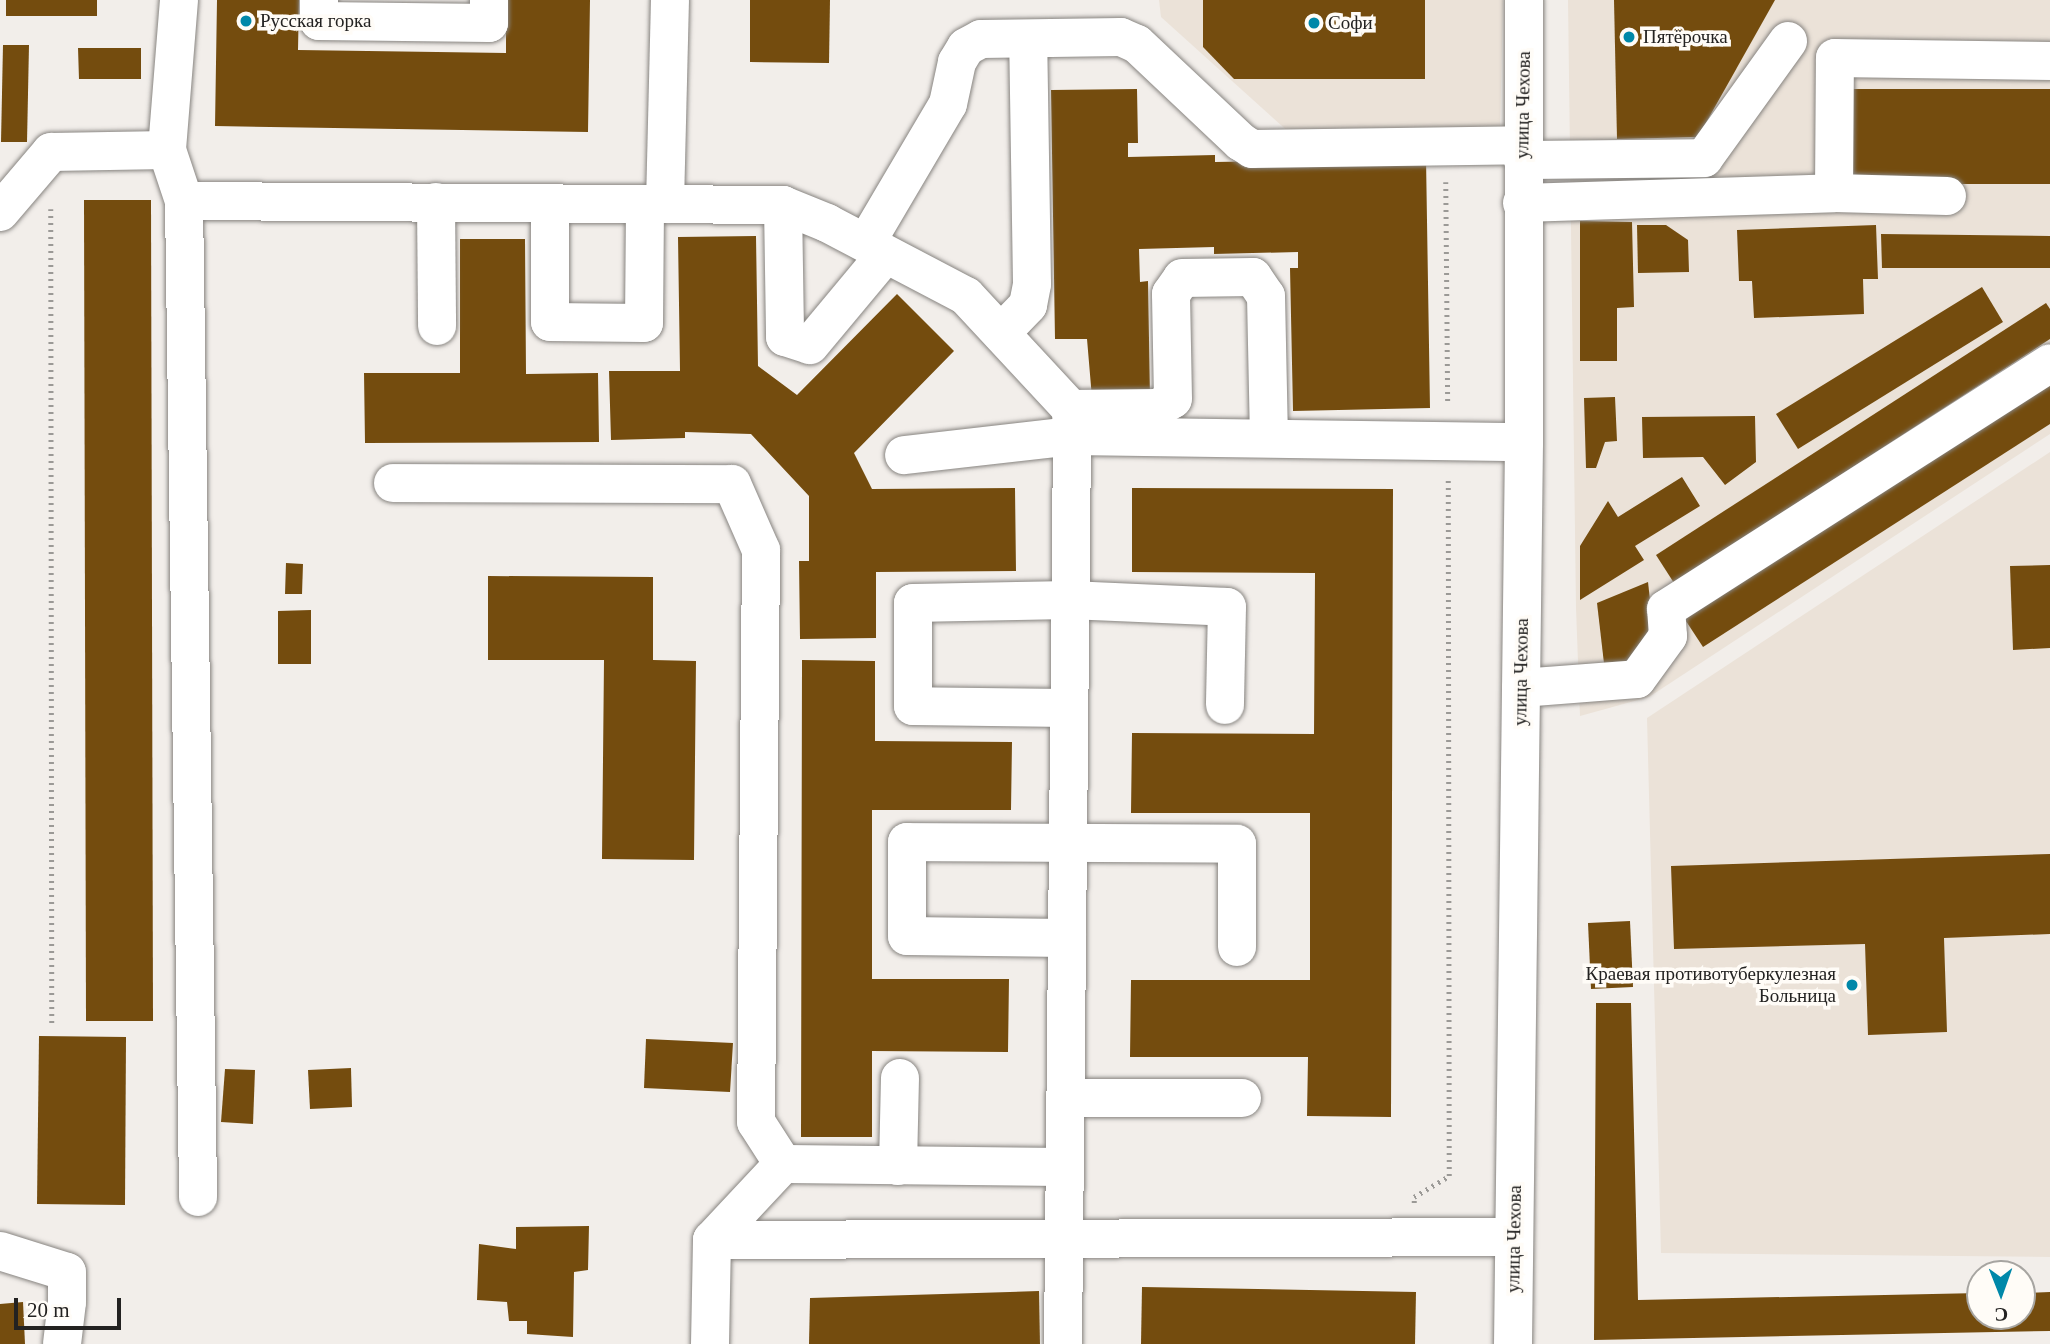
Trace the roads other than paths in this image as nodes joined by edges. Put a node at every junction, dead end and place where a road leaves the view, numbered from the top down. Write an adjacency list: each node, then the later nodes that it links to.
1 (179, 0): 9 (street)
2 (319, 0): 3 (street)
3 (489, 0)
4 (670, 0): 16 (street)
5 (1524, 0): 10 (street, улица Чехова)
6 (1028, 38): 10 (street); 20 (street); 22 (street)
7 (1788, 41): 10 (street)
8 (2050, 61): 11 (street)
9 (167, 150): 13 (street); 19 (street)
10 (1523, 153): 17 (street, улица Чехова)
11 (1834, 193): 12 (street); 17 (street)
12 (1947, 196)
13 (184, 201): 14 (street); 42 (street)
14 (436, 202): 15 (street); 21 (street)
15 (550, 203): 16 (street); 16 (street)
16 (655, 204): 18 (street)
17 (1522, 204): 26 (street, улица Чехова)
18 (783, 205): 20 (street); 20 (street)
19 (0, 212)
20 (875, 249): 22 (street)
21 (437, 326)
22 (1001, 333): 24 (street)
23 (2050, 363): 30 (street)
24 (1072, 422): 25 (street); 25 (street); 27 (street); 29 (street)
25 (1269, 438): 26 (street)
26 (1524, 442): 30 (street, улица Чехова)
27 (904, 455)
28 (393, 483): 39 (street)
29 (1069, 600): 31 (street); 32 (street); 32 (street)
30 (1521, 688): 43 (street, улица Чехова)
31 (1225, 705)
32 (1068, 708): 33 (street)
33 (1068, 844): 34 (street); 34 (street); 35 (street)
34 (1067, 938): 37 (street)
35 (1237, 947)
36 (900, 1077): 40 (street)
37 (1065, 1098): 38 (street); 41 (street)
38 (1242, 1098)
39 (783, 1164): 40 (street); 45 (street)
40 (898, 1166): 41 (street)
41 (1064, 1167): 44 (street)
42 (198, 1197)
43 (1514, 1237): 44 (street); 50 (street, улица Чехова)
44 (1063, 1238): 45 (street); 49 (street)
45 (712, 1240): 48 (street)
46 (0, 1251): 47 (street)
47 (62, 1344)
48 (710, 1344)
49 (1063, 1344)
50 (1513, 1344)

